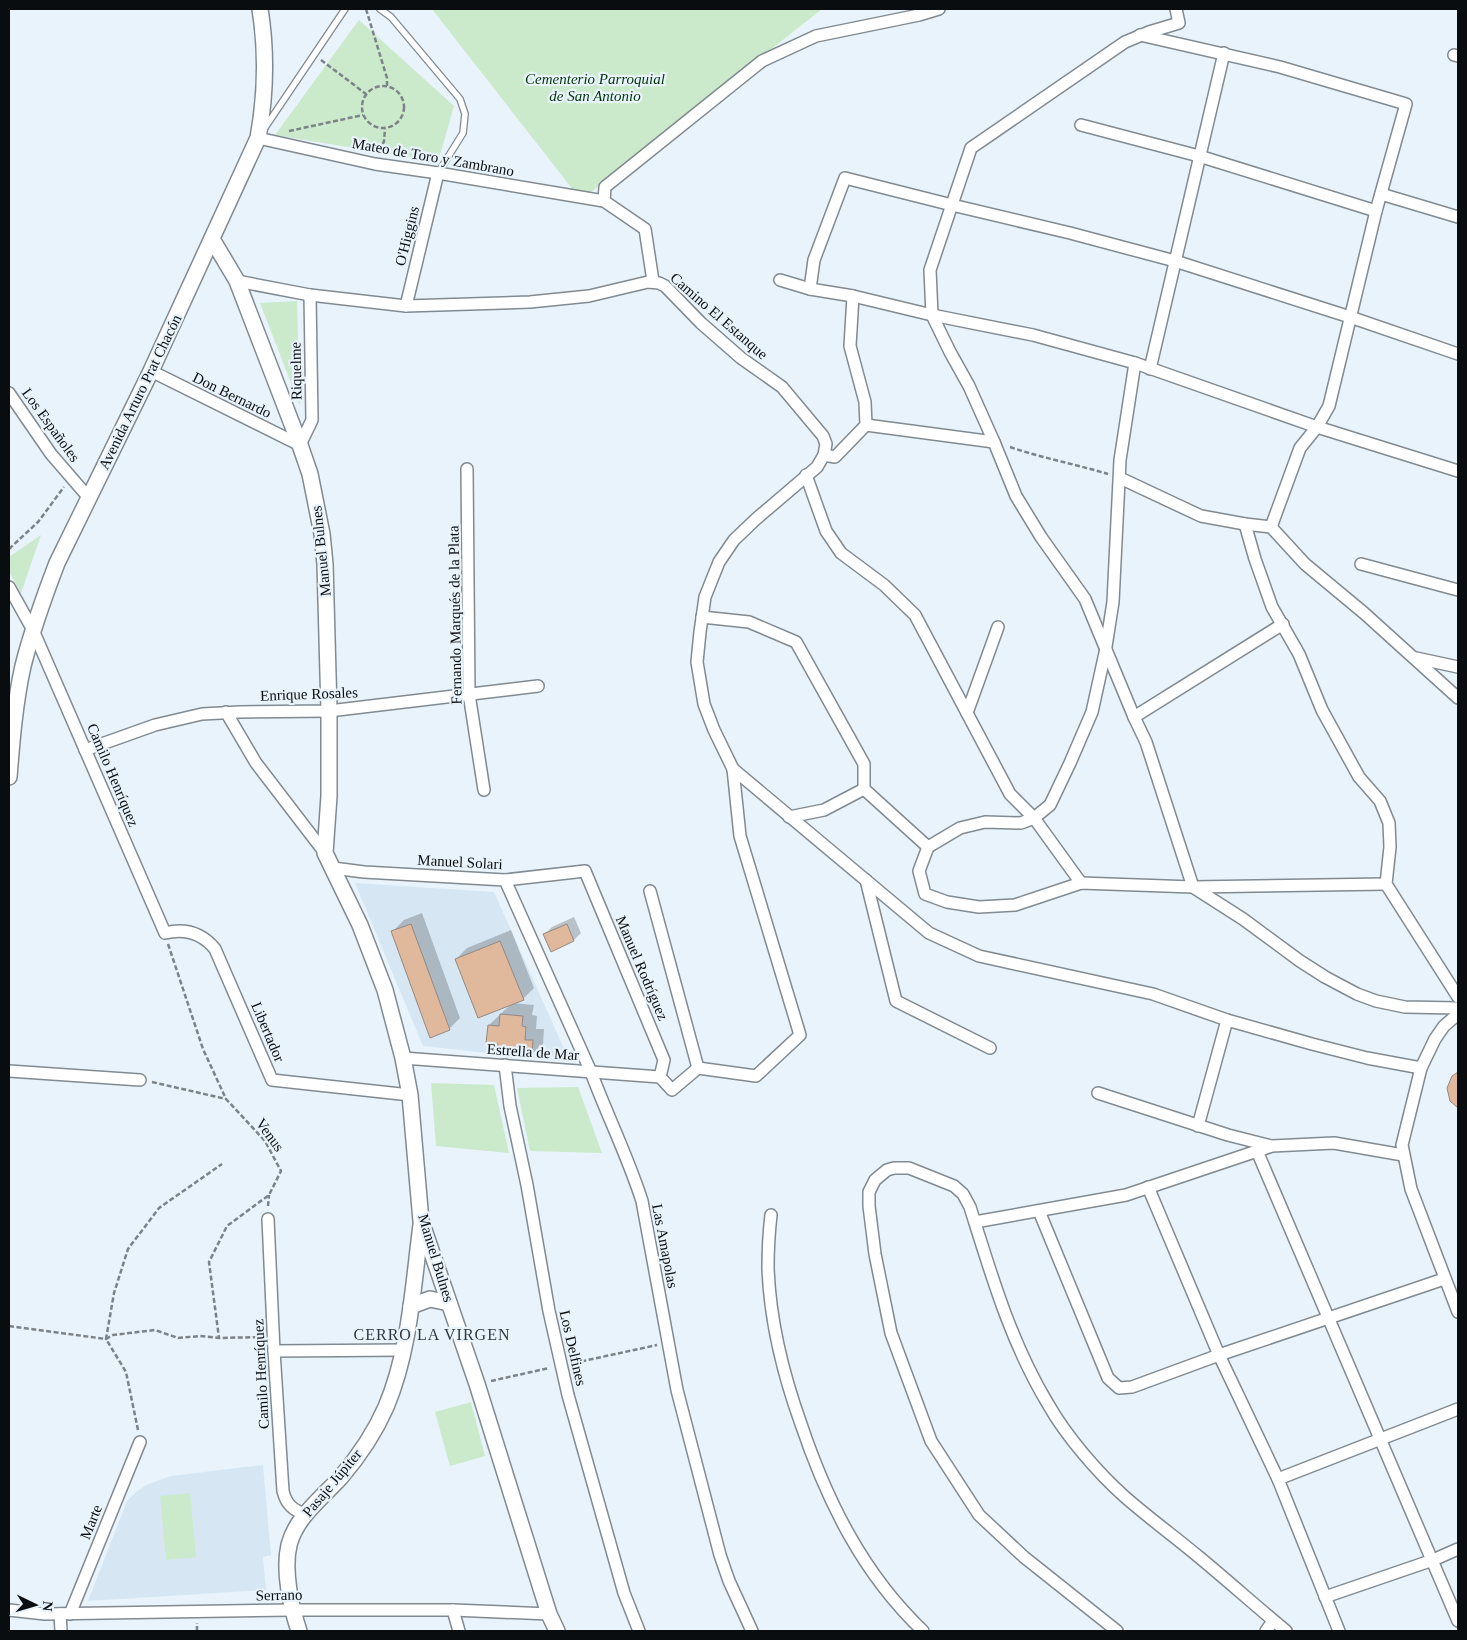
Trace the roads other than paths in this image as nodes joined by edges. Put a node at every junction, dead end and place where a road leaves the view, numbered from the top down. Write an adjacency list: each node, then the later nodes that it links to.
1 (260, 9): 10 (street, Avenida Arturo Prat Chacón)
2 (345, 9): 10 (lane)
3 (380, 9): 12 (lane)
4 (939, 9): 6 (street)
5 (1176, 9): 7 (street)
6 (921, 12): 14 (street)
7 (1140, 35): 8 (street); 15 (street)
8 (1224, 53): 11 (street); 13 (street)
9 (1081, 125): 11 (street)
10 (258, 138): 12 (street, Mateo de Toro y Zambrano); 18 (street, Avenida Arturo Prat Chacón)
11 (1198, 156): 16 (street); 19 (street)
12 (438, 173): 14 (street, Mateo de Toro y Zambrano); 26 (street, O'Higgins)
13 (1381, 194): 16 (street); 17 (street)
14 (604, 201): 22 (street)
15 (952, 205): 19 (street); 23 (street); 27 (street)
16 (1376, 211): 28 (street)
17 (1458, 217)
18 (212, 239): 21 (street, Manuel Bulnes); 32 (street, Avenida Arturo Prat Chacón)
19 (1174, 261): 28 (street); 31 (street)
20 (780, 280): 23 (street)
21 (238, 281): 24 (street, Camino El Estanque); 37 (street, Manuel Bulnes)
22 (653, 282): 26 (street, Camino El Estanque); 38 (street, Camino El Estanque)
23 (810, 289): 25 (street)
24 (310, 295): 26 (street, Camino El Estanque); 37 (street, Riquelme)
25 (853, 296): 27 (street); 34 (street)
26 (406, 306)
27 (932, 315): 30 (street); 36 (street)
28 (1350, 317): 29 (street); 35 (street)
29 (1458, 354)
30 (1135, 363): 31 (street); 42 (street)
31 (1150, 369): 35 (street)
32 (151, 371): 37 (street, Don Bernardo); 43 (street, Avenida Arturo Prat Chacón)
33 (9, 392): 43 (street, Los Españoles)
34 (866, 425): 36 (street); 38 (street)
35 (1317, 427): 40 (street); 45 (street)
36 (994, 442): 53 (street)
37 (300, 445): 60 (street, Manuel Bulnes)
38 (824, 455): 41 (street)
39 (467, 469): 57 (street, Fernando Marqués de la Plata)
40 (1458, 472)
41 (806, 475): 49 (street); 61 (street)
42 (1120, 478): 44 (street); 53 (street)
43 (89, 498): 52 (street, Avenida Arturo Prat Chacón)
44 (1245, 524): 45 (street); 50 (street)
45 (1271, 527): 54 (street)
46 (1361, 564): 48 (street)
47 (9, 587): 52 (street, Camilo Henríquez)
48 (1458, 590)
49 (702, 617): 64 (street); 66 (street)
50 (1283, 624): 62 (street); 77 (street)
51 (998, 627): 61 (street)
52 (33, 630): 63 (street, Camilo Henríquez); 65 (street, Avenida Arturo Prat Chacón)
53 (1106, 648): 62 (street); 69 (street)
54 (1416, 658): 55 (street); 58 (street)
55 (1458, 667)
56 (538, 686): 57 (street, Enrique Rosales)
57 (469, 694): 60 (street, Enrique Rosales); 67 (street, Fernando Marqués de la Plata)
58 (1458, 698)
59 (226, 712): 60 (street, Enrique Rosales); 63 (street, Enrique Rosales); 71 (street, Manuel Bulnes)
60 (329, 712): 71 (street, Manuel Bulnes)
61 (967, 713): 69 (street)
62 (1134, 717): 78 (street)
63 (85, 750): 80 (street, Camilo Henríquez)
64 (733, 769): 68 (street); 88 (street)
65 (9, 777)
66 (864, 789): 68 (street); 70 (street)
67 (484, 790)
68 (789, 817): 75 (street)
69 (1034, 818): 70 (street); 76 (street)
70 (928, 847): 76 (street)
71 (325, 853): 72 (street, Manuel Bulnes)
72 (333, 868): 74 (street, Manuel Solari); 86 (street, Manuel Bulnes)
73 (585, 872): 74 (street, Manuel Solari); 92 (street, Manuel Rodríguez)
74 (506, 880): 91 (street, Las Amapolas)
75 (866, 880): 84 (street); 85 (street)
76 (1081, 883): 78 (street)
77 (1386, 884): 78 (street); 81 (street)
78 (1193, 887): 82 (street)
79 (650, 891): 88 (street)
80 (165, 933): 95 (street, Libertador)
81 (1458, 997)
82 (1458, 1008)
83 (1458, 1014): 89 (street)
84 (1227, 1020): 89 (street); 96 (street)
85 (990, 1048)
86 (403, 1058): 87 (street, Estrella de Mar); 95 (street, Manuel Bulnes)
87 (505, 1065): 91 (street, Estrella de Mar); 133 (street, Los Delfines)
88 (698, 1068): 92 (street)
89 (1421, 1068): 99 (street)
90 (9, 1071): 93 (street)
91 (591, 1072): 92 (street, Estrella de Mar); 134 (street, Las Amapolas)
92 (660, 1077)
93 (140, 1080)
94 (1098, 1093): 96 (street)
95 (410, 1095): 104 (street, Manuel Bulnes)
96 (1198, 1126): 97 (street)
97 (1272, 1146): 98 (street); 99 (street)
98 (1257, 1151): 100 (street); 110 (street)
99 (1403, 1155): 106 (street)
100 (1148, 1188): 101 (street); 113 (street)
101 (1039, 1211): 105 (street); 113 (street)
102 (771, 1215): 135 (street)
103 (268, 1219): 112 (street, Camilo Henríquez)
104 (421, 1221): 107 (street, Manuel Bulnes); 108 (street, Pasaje Júpiter)
105 (975, 1222): 127 (street); 136 (street)
106 (1444, 1278): 109 (street); 110 (street)
107 (449, 1303): 108 (street); 126 (street, Manuel Bulnes)
108 (411, 1306): 111 (street, Pasaje Júpiter)
109 (1458, 1312)
110 (1328, 1317): 113 (street); 115 (street)
111 (404, 1350): 112 (street); 118 (street, Pasaje Júpiter)
112 (274, 1351): 118 (street, Camilo Henríquez)
113 (1219, 1355): 117 (street)
114 (1458, 1409): 115 (street)
115 (1381, 1440): 117 (street); 120 (street)
116 (140, 1442): 125 (street, Marte)
117 (1278, 1479): 121 (street)
118 (306, 1514): 123 (street, Pasaje Júpiter)
119 (1458, 1549): 120 (street)
120 (1433, 1560): 121 (street); 128 (street)
121 (1326, 1597): 139 (street)
122 (9, 1610): 125 (street, Serrano)
123 (292, 1610): 124 (street, Serrano); 125 (street, Serrano); 130 (street, Pasaje Júpiter)
124 (453, 1610): 126 (street, Serrano); 131 (street)
125 (65, 1614): 129 (street)
126 (549, 1614): 132 (street, Manuel Bulnes)
127 (1273, 1621): 137 (street); 138 (street)
128 (1458, 1621)
129 (61, 1631)
130 (299, 1631)
131 (459, 1631)
132 (557, 1631)
133 (639, 1631)
134 (752, 1631)
135 (923, 1631)
136 (1117, 1631)
137 (1266, 1631)
138 (1286, 1631)
139 (1338, 1631)

